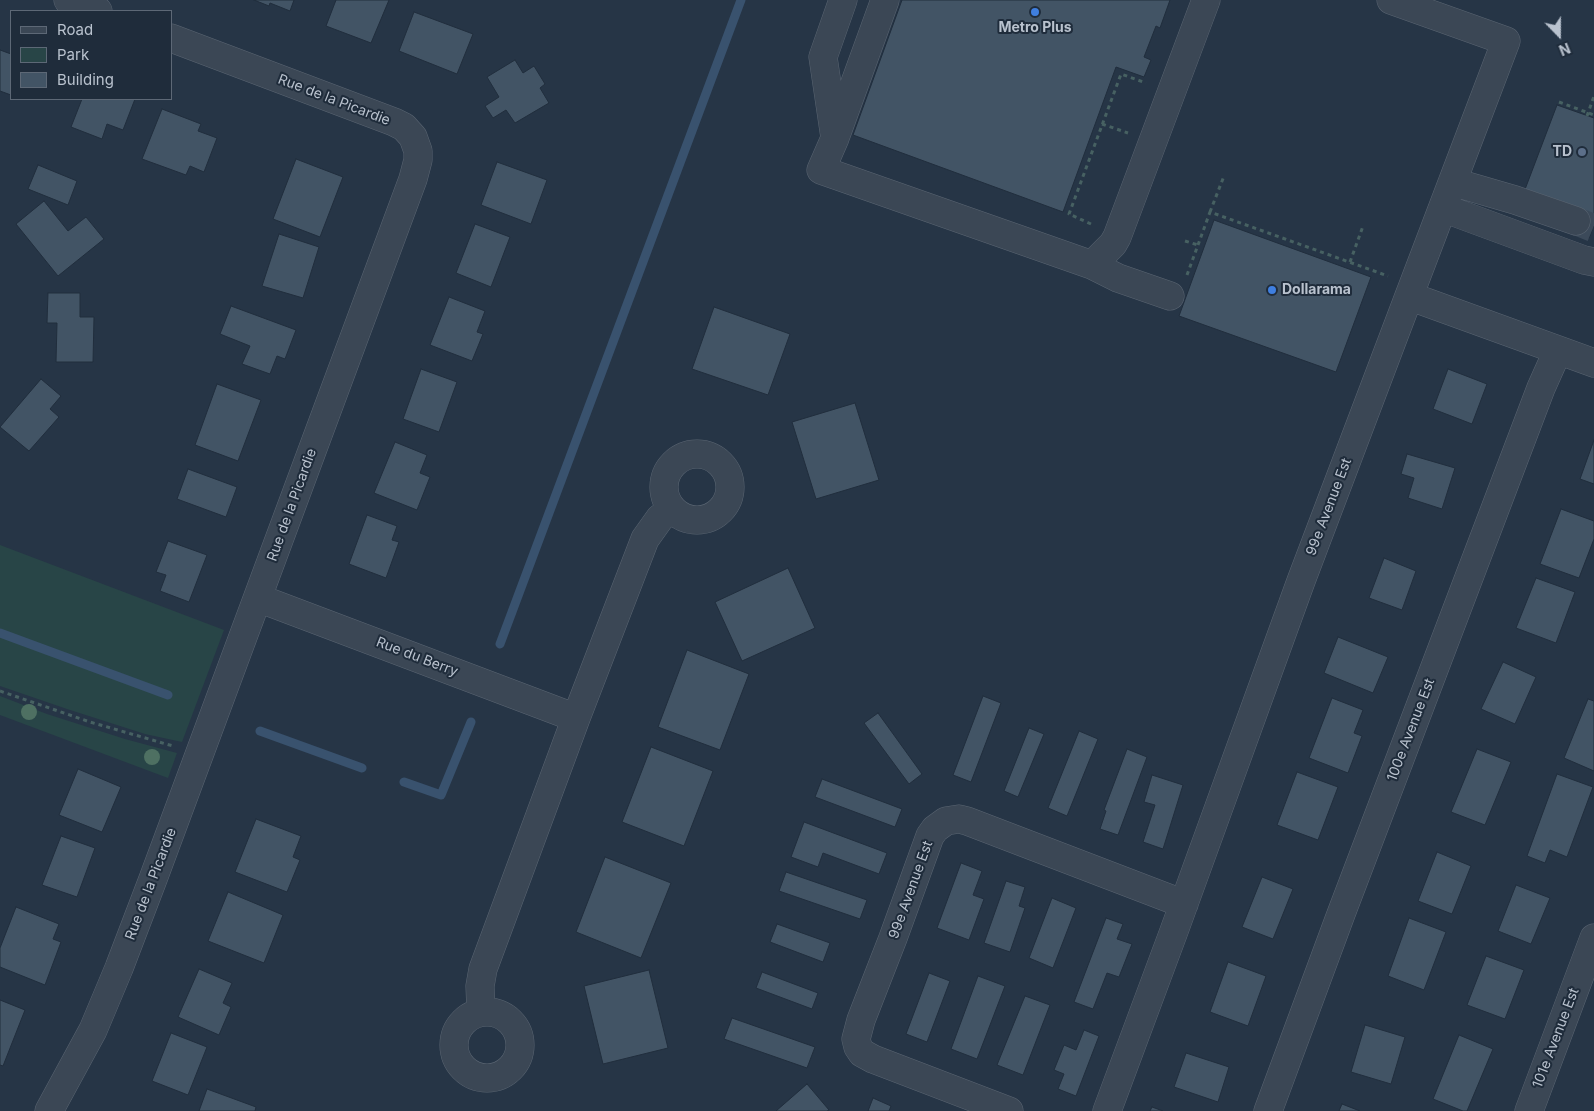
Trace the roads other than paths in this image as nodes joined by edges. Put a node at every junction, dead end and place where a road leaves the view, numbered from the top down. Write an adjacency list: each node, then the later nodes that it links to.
1 (68, 0): 6 (street)
2 (843, 0): 8 (street)
3 (885, 0): 8 (street)
4 (1206, 0): 13 (street)
5 (1391, 0): 9 (street, 99e Avenue Est)
6 (95, 10)
7 (172, 38): 19 (street, Rue de la Picardie)
8 (835, 138): 13 (street)
9 (1453, 182): 10 (street, 99e Avenue Est); 11 (street)
10 (1443, 208): 12 (street); 14 (street, 99e Avenue Est)
11 (1588, 226)
12 (1589, 261)
13 (1092, 265): 15 (street)
14 (1402, 287): 16 (street); 21 (street, 99e Avenue Est)
15 (1177, 288)
16 (1558, 350): 17 (street); 27 (street, 100e Avenue Est)
17 (1594, 363)
18 (672, 509): 20 (street)
19 (258, 598): 20 (street, Rue du Berry); 24 (street, Rue de la Picardie)
20 (576, 718): 23 (street)
21 (1184, 904): 25 (street, 99e Avenue Est); 26 (street, 99e Avenue Est)
22 (1594, 938): 28 (street, 101e Avenue Est)
23 (481, 1012)
24 (49, 1111)
25 (1009, 1111)
26 (1106, 1111)
27 (1268, 1111)
28 (1529, 1111)

